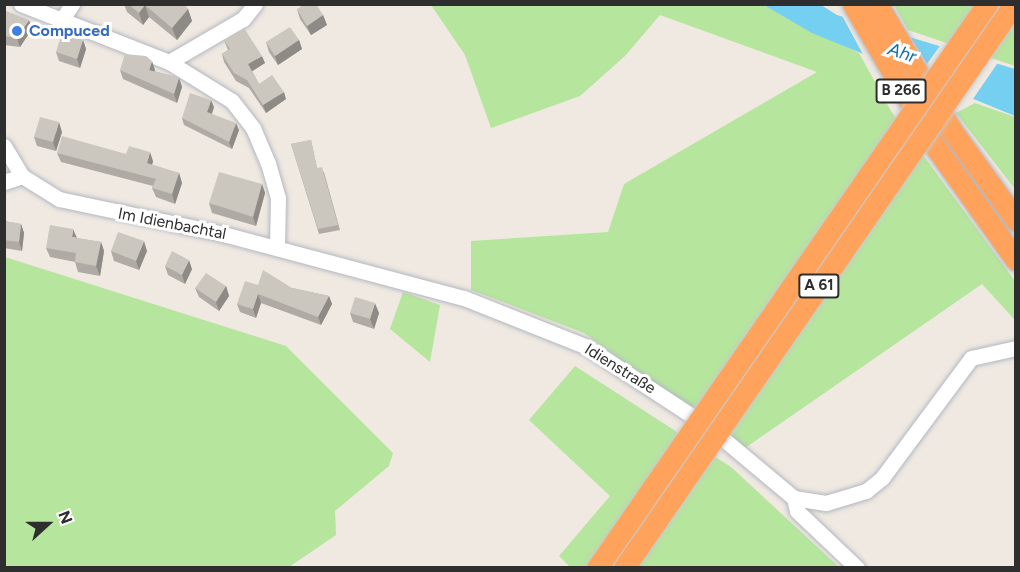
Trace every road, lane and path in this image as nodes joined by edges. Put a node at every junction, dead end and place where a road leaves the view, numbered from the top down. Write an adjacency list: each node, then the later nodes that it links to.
1 (21, 4): 8 (street)
2 (72, 4): 8 (street)
3 (255, 4): 9 (street)
4 (853, 4): 16 (highway, B 266, bridge)
5 (877, 4): 13 (highway, B 266, bridge)
6 (987, 4): 19 (highway, A 61, bridge)
7 (1014, 4): 20 (highway, A 61, bridge)
8 (63, 18): 9 (street)
9 (169, 62): 14 (street)
10 (4, 146): 11 (street, Im Idienbachtal)
11 (22, 176): 12 (street); 14 (street, Im Idienbachtal)
12 (4, 182)
13 (1016, 220)
14 (277, 247): 15 (street, Im Idienbachtal)
15 (327, 260): 18 (street, Idienstraße)
16 (1016, 260)
17 (1016, 348): 18 (street)
18 (794, 498): 21 (street, Idienstraße)
19 (597, 567)
20 (624, 567)
21 (857, 567)

